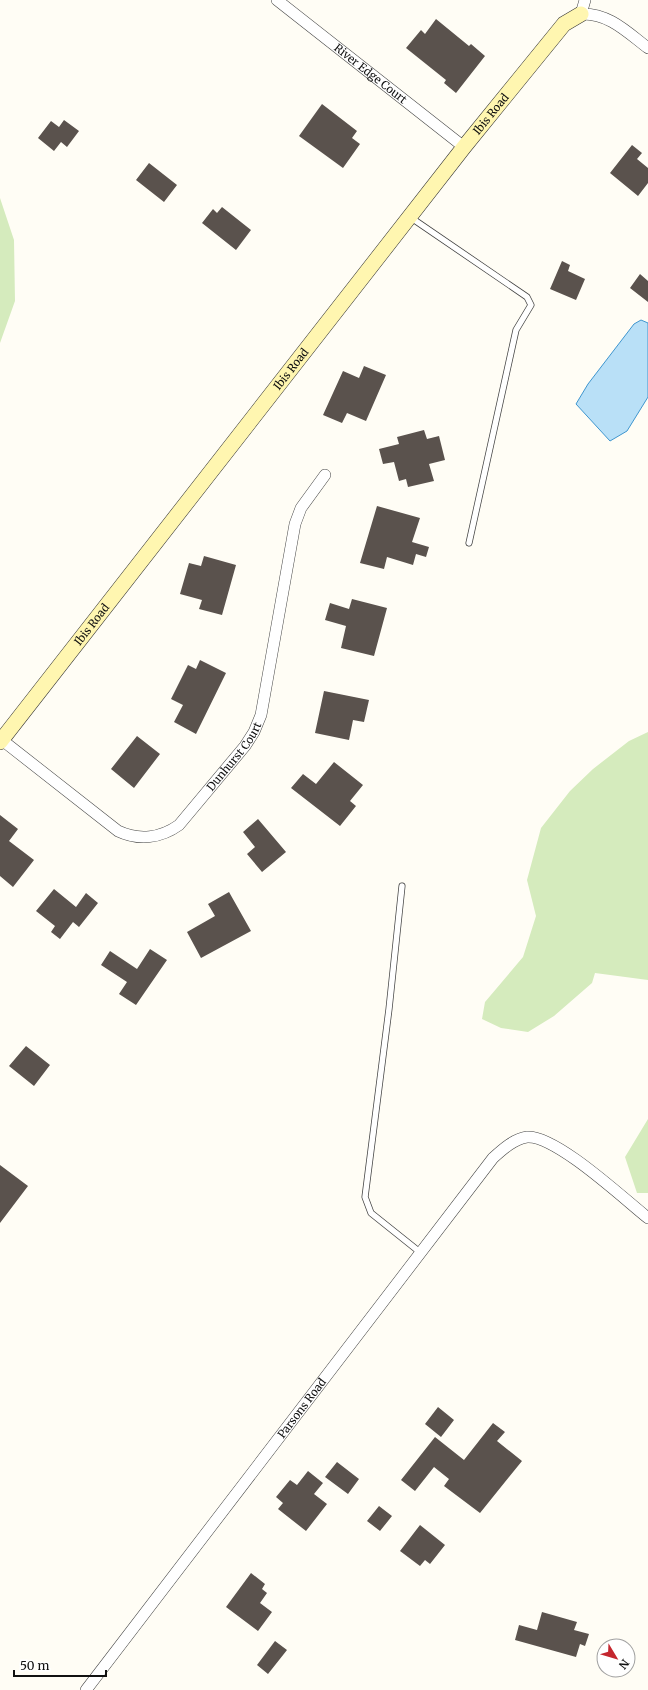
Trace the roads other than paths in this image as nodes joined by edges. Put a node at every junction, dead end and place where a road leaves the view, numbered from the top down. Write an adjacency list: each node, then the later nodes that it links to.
1 (277, 0): 4 (street, River Edge Court)
2 (583, 7): 3 (street); 4 (street, Ibis Road)
3 (648, 48)
4 (464, 147): 5 (street, Ibis Road)
5 (410, 217): 7 (lane); 8 (street, Ibis Road)
6 (325, 475): 8 (street, Dunhurst Court)
7 (469, 543)
8 (1, 741)
9 (402, 886): 11 (lane)
10 (648, 1218): 11 (street, Parsons Road)
11 (421, 1253): 12 (street, Parsons Road)
12 (86, 1690)

